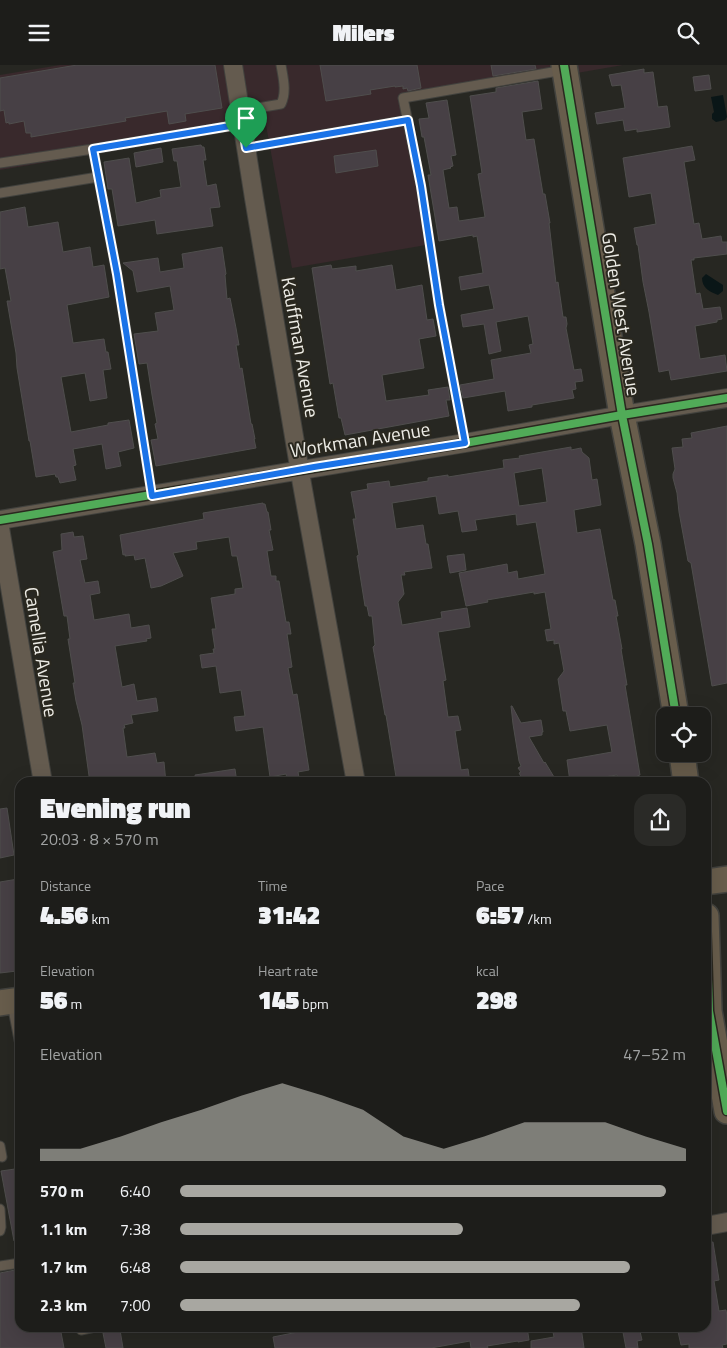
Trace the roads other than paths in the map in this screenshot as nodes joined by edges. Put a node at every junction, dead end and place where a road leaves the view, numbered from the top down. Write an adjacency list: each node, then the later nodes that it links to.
1 (233, 65): 4 (street, Kauffman Avenue)
2 (281, 65): 4 (lane)
3 (564, 68): 5 (lane); 12 (street, Golden West Avenue)
4 (241, 117): 6 (street, Kauffman Avenue); 7 (lane)
5 (408, 120): 6 (lane); 13 (lane)
6 (246, 148): 14 (street, Kauffman Avenue)
7 (93, 149): 8 (lane); 9 (lane)
8 (0, 163)
9 (98, 177): 10 (lane); 15 (lane)
10 (0, 193)
11 (727, 398): 12 (street, Workman Avenue)
12 (622, 415): 13 (street, Workman Avenue); 18 (street, Golden West Avenue)
13 (465, 443): 14 (street, Workman Avenue)
14 (300, 470): 15 (street, Workman Avenue); 21 (street, Kauffman Avenue)
15 (152, 496): 16 (street, Workman Avenue)
16 (0, 520)
17 (0, 527): 20 (street, Camellia Avenue)
18 (675, 707)
19 (683, 762): 22 (street)
20 (42, 777)
21 (355, 777)
22 (685, 777)
23 (727, 879): 24 (street)
24 (711, 881)
25 (11, 1001): 26 (lane)
26 (15, 1021)
27 (711, 1022): 28 (street)
28 (727, 1111)
29 (0, 1146): 30 (lane)
30 (2, 1157)
31 (0, 1209): 34 (lane)
32 (727, 1222): 33 (street)
33 (711, 1225)
34 (0, 1231)
35 (15, 1264): 36 (lane)
36 (0, 1266)

